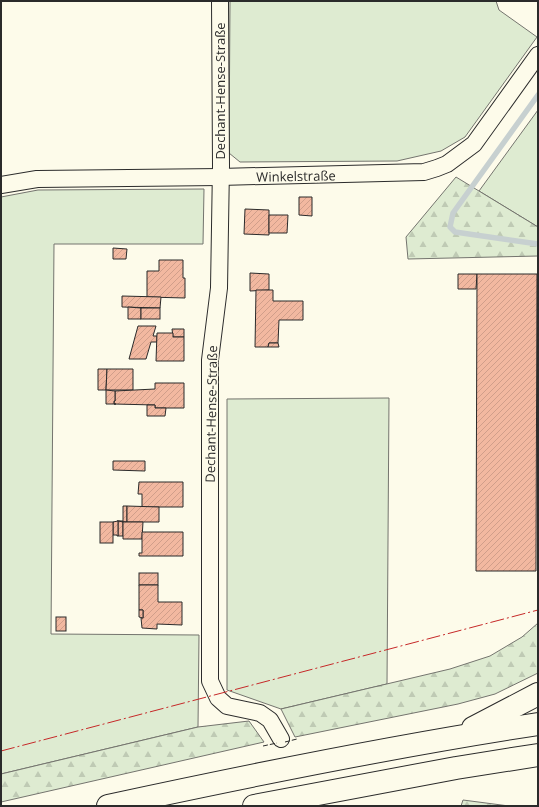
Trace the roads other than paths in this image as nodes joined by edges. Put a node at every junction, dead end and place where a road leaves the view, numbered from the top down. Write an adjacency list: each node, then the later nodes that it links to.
1 (220, 1): 3 (street, Dechant-Hense-Straße)
2 (538, 55): 3 (street, Winkelstraße)
3 (220, 177): 4 (street, Winkelstraße); 8 (street, Dechant-Hense-Straße)
4 (1, 186)
5 (538, 694): 7 (highway)
6 (538, 724): 7 (highway)
7 (454, 737): 10 (highway)
8 (281, 739)
9 (538, 755): 11 (highway)
10 (108, 806)
11 (254, 806)

